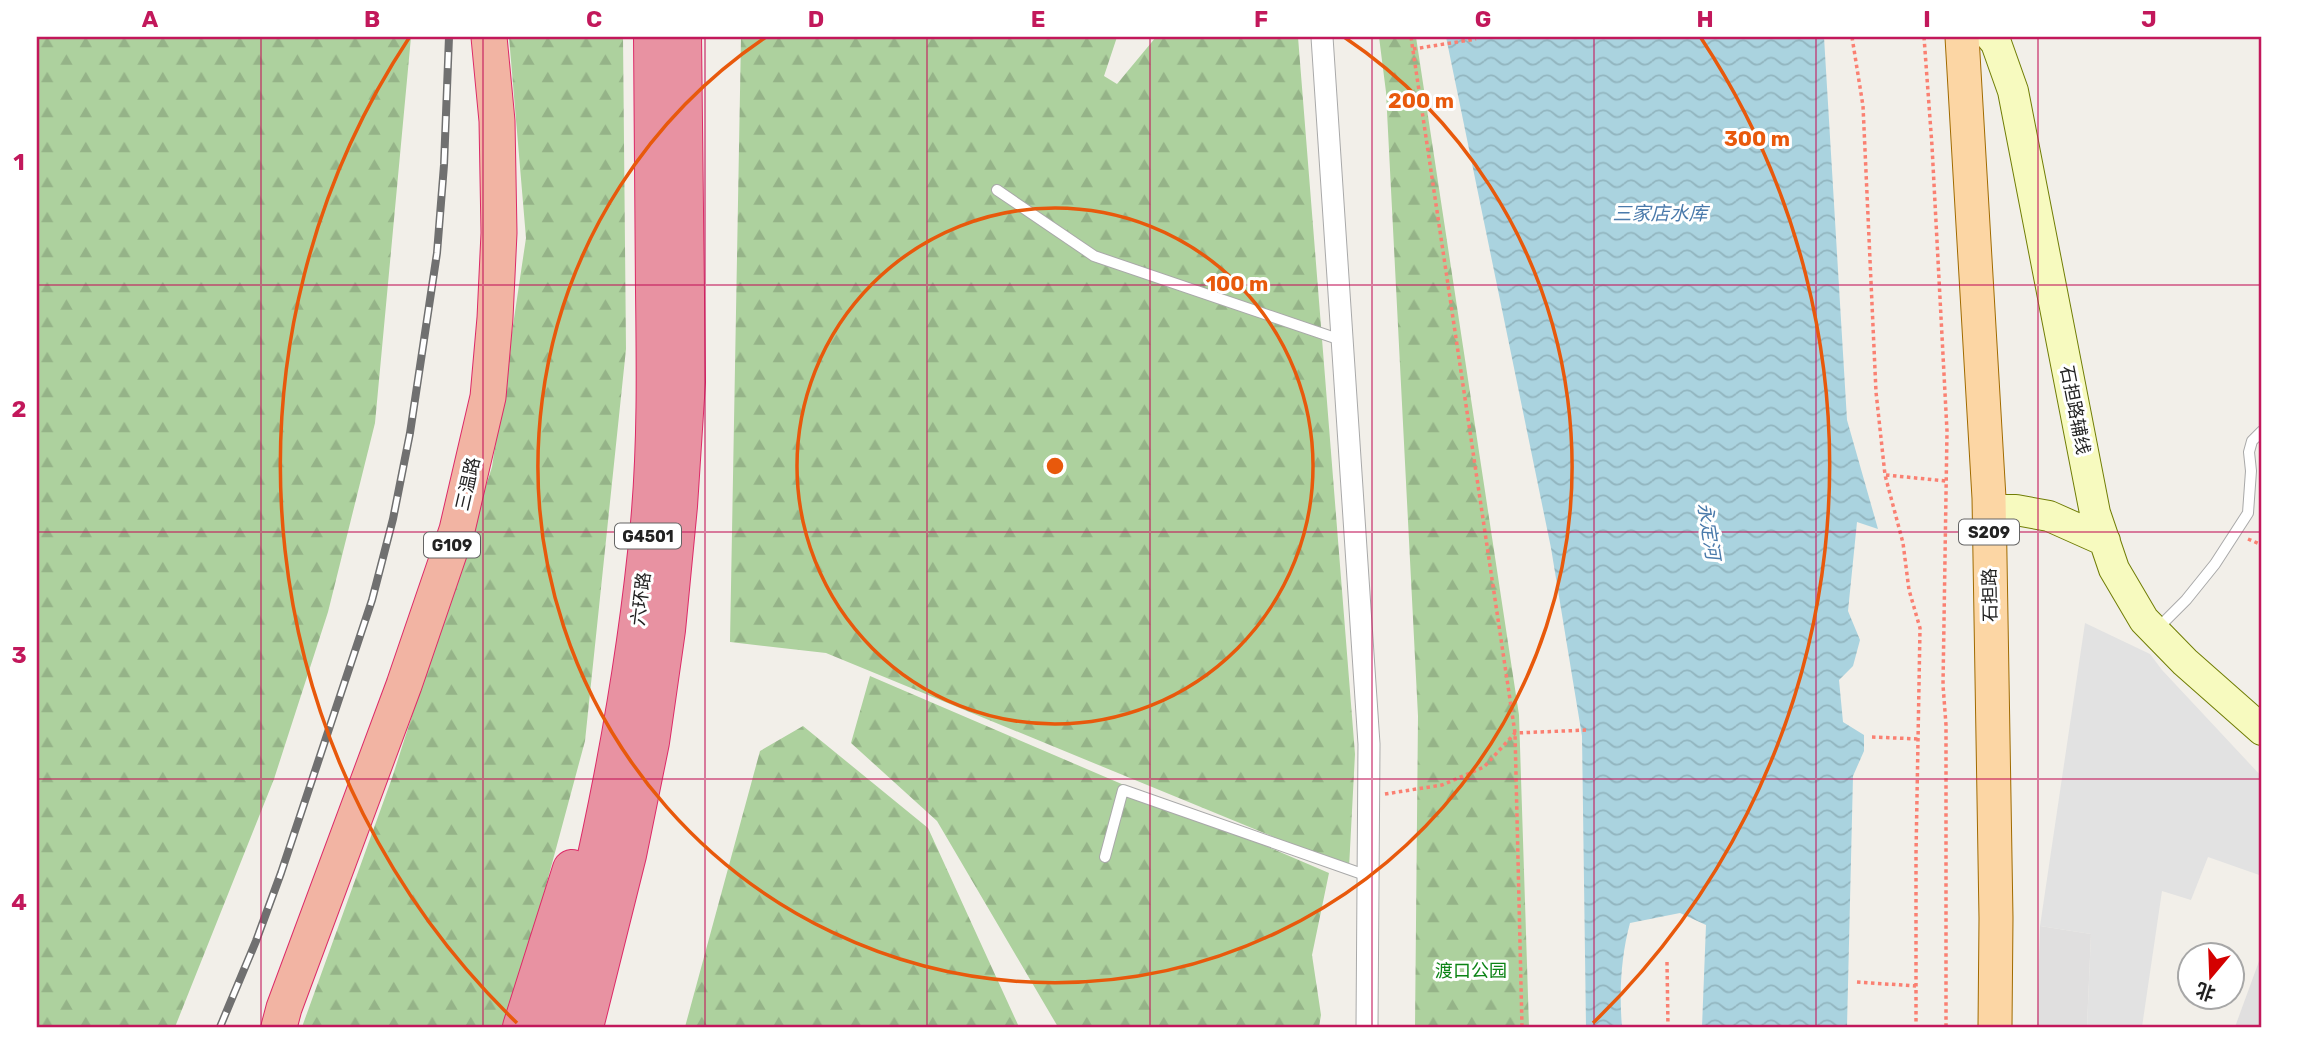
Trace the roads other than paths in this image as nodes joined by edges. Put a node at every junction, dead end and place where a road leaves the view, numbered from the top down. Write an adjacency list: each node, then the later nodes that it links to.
1 (489, 37): 18 (highway, 三温路 / G109)
2 (653, 37): 13 (highway, 六环路 / G4501)
3 (682, 37): 17 (highway, 六环路 / G4501)
4 (1322, 37): 8 (street)
5 (1962, 37): 10 (main road, 石担路 / S209)
6 (1991, 37): 11 (main road, 石担路辅线)
7 (997, 190): 8 (lane)
8 (1341, 340): 16 (street)
9 (2262, 431): 12 (lane)
10 (1989, 510): 11 (main road); 24 (main road, 石担路 / S209)
11 (2105, 541): 12 (main road, 石担路辅线)
12 (2155, 631): 14 (main road, 石担路辅线)
13 (636, 645): 19 (highway); 20 (highway, 六环路 / G4501)
14 (2262, 730)
15 (1105, 857): 16 (lane)
16 (1368, 876): 23 (street)
17 (606, 947): 21 (highway, 六环路 / G4501); 22 (highway)
18 (279, 1027)
19 (522, 1027)
20 (556, 1027)
21 (584, 1027)
22 (590, 1027)
23 (1367, 1027)
24 (1995, 1027)

